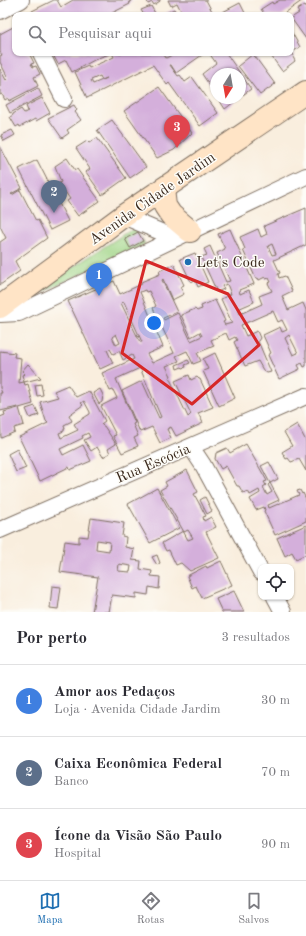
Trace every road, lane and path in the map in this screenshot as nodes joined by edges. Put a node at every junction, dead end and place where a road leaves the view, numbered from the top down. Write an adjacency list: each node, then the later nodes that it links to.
1 (20, 6): 2 (street)
2 (0, 11)
3 (42, 56): 5 (street)
4 (306, 92): 7 (main road, Avenida Cidade Jardim)
5 (64, 100)
6 (306, 176): 9 (street)
7 (163, 189): 8 (main road, Avenida Cidade Jardim); 9 (main road)
8 (123, 216): 9 (street); 10 (main road, Avenida Cidade Jardim)
9 (182, 234): 11 (street)
10 (0, 307)
11 (0, 314)
12 (306, 396): 13 (street, Rua Escócia)
13 (191, 447): 14 (street, Rua Escócia); 15 (street)
14 (0, 530)
15 (258, 566)
16 (276, 600): 17 (street)
17 (283, 612)

